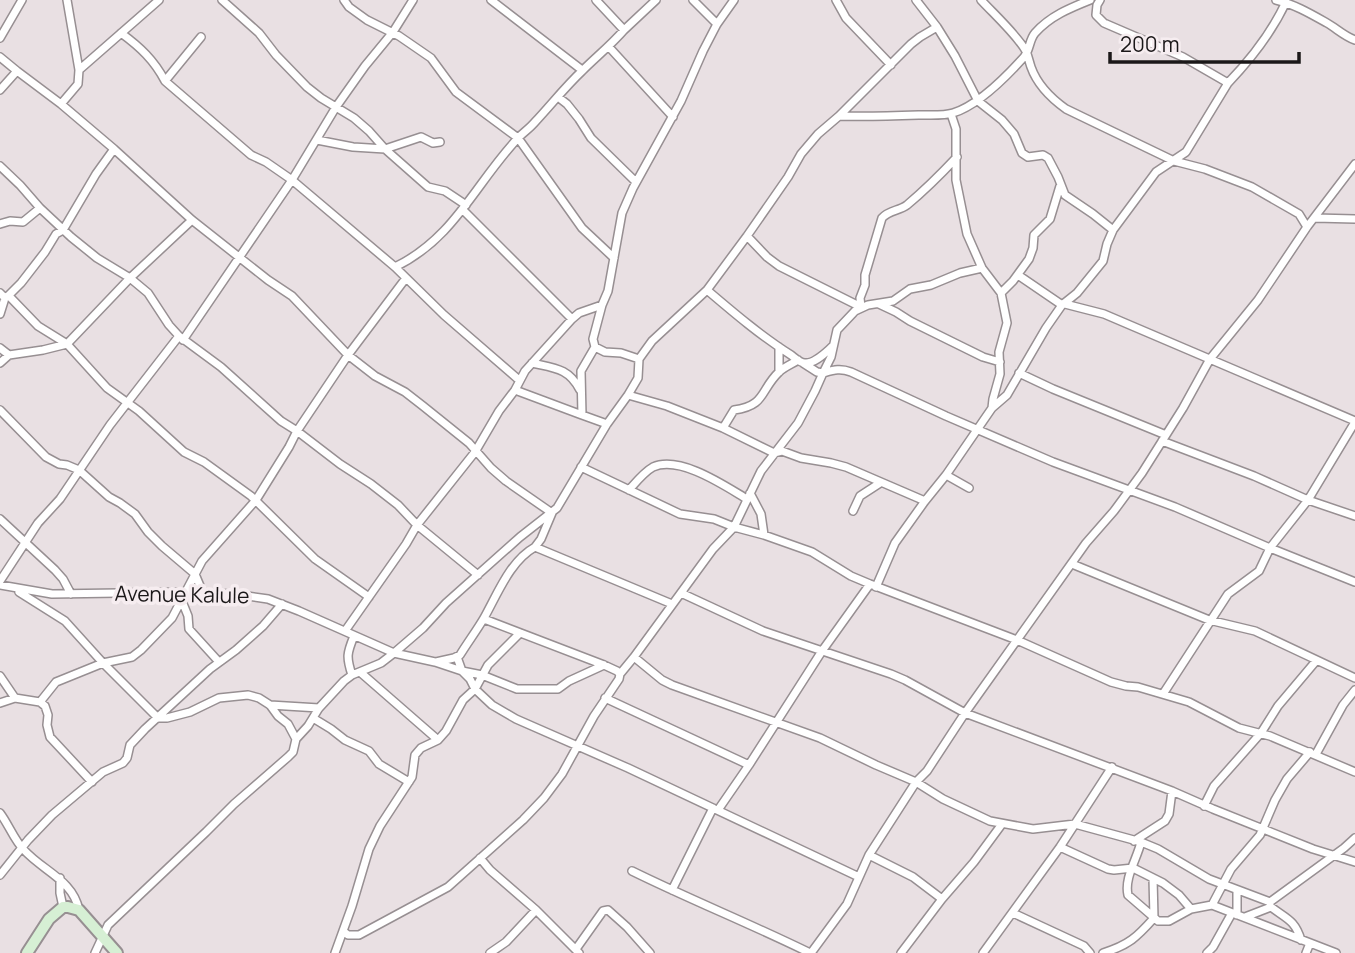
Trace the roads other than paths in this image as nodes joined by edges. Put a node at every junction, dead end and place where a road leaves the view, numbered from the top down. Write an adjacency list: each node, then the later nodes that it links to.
1 (22, 0): 25 (street)
2 (67, 0): 31 (street)
3 (159, 0): 23 (street)
4 (222, 0): 40 (street)
5 (344, 0): 22 (street)
6 (414, 0): 22 (street)
7 (491, 0): 32 (street)
8 (596, 0): 21 (street)
9 (656, 0): 21 (street)
10 (693, 0): 19 (street)
11 (734, 0): 19 (street)
12 (836, 0): 30 (street)
13 (916, 0): 20 (street)
14 (981, 0): 28 (street)
15 (1090, 0): 28 (street)
16 (1100, 0): 35 (street)
17 (1276, 0): 18 (street)
18 (1286, 2): 26 (street); 35 (street)
19 (717, 24): 43 (street)
20 (937, 27): 30 (street); 38 (street)
21 (624, 30): 27 (street)
22 (393, 32): 40 (street); 44 (street)
23 (121, 33): 31 (street); 34 (street)
24 (201, 37): 34 (street)
25 (0, 38)
26 (1355, 40)
27 (609, 47): 32 (street); 43 (street)
28 (1027, 53): 38 (street); 50 (street)
29 (0, 57): 33 (street)
30 (891, 65): 42 (street)
31 (79, 70): 39 (street)
32 (582, 70): 37 (street)
33 (17, 71): 36 (street); 39 (street)
34 (165, 81): 53 (street)
35 (1228, 83): 50 (street)
36 (0, 90)
37 (558, 97): 44 (street); 54 (street)
38 (978, 101): 41 (street); 55 (street)
39 (61, 104): 47 (street)
40 (336, 107): 45 (street); 48 (street)
41 (951, 114): 42 (street); 49 (street)
42 (839, 116): 65 (street)
43 (673, 117): 54 (street)
44 (518, 138): 56 (street); 67 (street)
45 (317, 140): 48 (street); 53 (street)
46 (439, 142): 48 (street)
47 (114, 149): 60 (street); 63 (street)
48 (385, 149): 56 (street)
49 (957, 157): 69 (street); 79 (street)
50 (1174, 161): 62 (street); 64 (street)
51 (1355, 164): 58 (street)
52 (0, 166): 57 (street)
53 (292, 180): 66 (street); 68 (street)
54 (636, 183): 67 (street)
55 (1060, 186): 64 (street); 70 (street)
56 (464, 207): 68 (street); 81 (street)
57 (40, 208): 61 (street); 63 (street)
58 (1315, 218): 59 (street); 62 (street)
59 (1355, 219)
60 (192, 220): 66 (street); 71 (street)
61 (0, 224)
62 (1307, 227): 92 (street)
63 (63, 230): 71 (street); 75 (street)
64 (1113, 230): 78 (street)
65 (747, 236): 73 (street); 79 (street)
66 (239, 258): 82 (street); 89 (street)
67 (614, 258): 77 (street)
68 (395, 267): 72 (street)
69 (982, 268): 74 (street); 76 (street)
70 (1018, 275): 74 (street); 78 (street)
71 (130, 278): 82 (street); 83 (street)
72 (406, 278): 89 (street); 103 (street)
73 (707, 290): 86 (street); 91 (street)
74 (1001, 293): 94 (street)
75 (5, 296): 80 (street); 83 (street)
76 (878, 304): 79 (street); 94 (street)
77 (602, 305): 81 (street); 85 (street)
78 (1064, 305): 92 (street); 101 (street)
79 (861, 307): 84 (street)
80 (0, 314)
81 (572, 319): 96 (street)
82 (181, 338): 107 (street); 114 (street)
83 (67, 344): 88 (street); 107 (street)
84 (834, 345): 90 (street); 93 (street)
85 (595, 347): 91 (street); 98 (street)
86 (779, 347): 93 (street); 99 (street)
87 (0, 348): 88 (street)
88 (9, 355): 95 (street)
89 (348, 355): 114 (street); 117 (street)
90 (831, 357): 97 (street); 100 (street)
91 (639, 359): 106 (street)
92 (1210, 359): 111 (street); 116 (street)
93 (801, 362): 99 (street); 100 (street)
94 (1000, 362): 108 (street)
95 (0, 363)
96 (532, 363): 102 (street); 103 (street)
97 (837, 369): 100 (street); 115 (street)
98 (581, 371): 102 (street); 105 (street)
99 (779, 372): 113 (street)
100 (823, 373): 118 (street)
101 (1019, 373): 108 (street); 116 (street)
102 (572, 376): 105 (street)
103 (519, 380): 104 (street)
104 (515, 390): 110 (street); 117 (street)
105 (581, 393): 110 (street)
106 (628, 395): 112 (street); 113 (street)
107 (127, 402): 120 (street); 127 (street)
108 (992, 408): 115 (street)
109 (0, 410): 120 (street)
110 (582, 415): 112 (street)
111 (1355, 422): 128 (street)
112 (607, 425): 119 (street)
113 (723, 428): 118 (street)
114 (298, 430): 127 (street); 134 (street)
115 (977, 430): 121 (street); 124 (street)
116 (1164, 438): 124 (street); 128 (street)
117 (475, 452): 131 (street); 134 (street)
118 (774, 453): 122 (street); 126 (street)
119 (581, 467): 125 (street); 131 (street)
120 (79, 470): 137 (street); 141 (street)
121 (946, 475): 123 (street); 129 (street)
122 (880, 483): 129 (street); 130 (street)
123 (969, 488)
124 (1130, 489): 139 (street); 140 (street)
125 (629, 490): 126 (street); 135 (street)
126 (748, 496): 135 (street); 136 (street)
127 (256, 500): 141 (street); 152 (street)
128 (1308, 500): 132 (street); 139 (street)
129 (925, 501): 145 (street)
130 (853, 511)
131 (552, 513): 138 (street); 142 (street)
132 (1355, 516)
133 (0, 519): 137 (street)
134 (417, 525): 142 (street); 152 (street)
135 (734, 527): 136 (street); 150 (street)
136 (764, 535): 145 (street)
137 (25, 541): 144 (street); 151 (street)
138 (535, 547): 155 (street); 156 (street)
139 (1270, 548): 143 (street); 157 (street)
140 (1072, 564): 157 (street); 161 (street)
141 (195, 574): 148 (street); 149 (street)
142 (478, 575): 163 (street)
143 (1352, 581): 147 (street)
144 (0, 583): 146 (street, Avenue Kalule)
145 (873, 585): 161 (street); 162 (street)
146 (12, 588): 151 (street, Avenue Kalule); 169 (street)
147 (1355, 588)
148 (185, 592): 149 (street, Avenue Kalule); 151 (street, Avenue Kalule); 153 (street)
149 (203, 593): 154 (street, Avenue Kalule)
150 (681, 593): 155 (street); 162 (street)
151 (71, 594)
152 (369, 597): 158 (street)
153 (182, 601): 167 (street); 169 (street)
154 (282, 604): 158 (street, Avenue Kalule); 167 (street)
155 (672, 604): 165 (street)
156 (484, 619): 159 (street); 164 (street)
157 (1209, 620): 166 (street); 179 (street)
158 (345, 631): 160 (street, Avenue Kalule)
159 (520, 633): 170 (street); 173 (street)
160 (355, 636): 163 (street, Avenue Kalule); 172 (street)
161 (1017, 640): 179 (street); 186 (street)
162 (822, 651): 186 (street); 189 (street)
163 (394, 653): 168 (street, Avenue Kalule); 172 (street)
164 (457, 657): 168 (street); 171 (street)
165 (634, 657): 174 (street); 189 (street)
166 (1316, 661): 176 (street); 190 (street)
167 (219, 662): 187 (street)
168 (435, 662): 171 (street, Avenue Kalule)
169 (103, 663): 182 (street); 187 (street)
170 (604, 665): 173 (street, Avenue Kalule); 174 (street)
171 (462, 671): 173 (street, Avenue Kalule); 177 (street)
172 (356, 673): 185 (street); 192 (street)
173 (482, 674): 177 (street)
174 (620, 674): 181 (street)
175 (0, 676): 180 (street)
176 (1355, 678)
177 (475, 689): 192 (street); 193 (street)
178 (1355, 690): 194 (street)
179 (1163, 694): 190 (street)
180 (15, 698): 182 (street); 183 (street)
181 (605, 698): 193 (street); 195 (street)
182 (40, 702): 198 (street)
183 (0, 703)
184 (270, 705): 185 (street); 187 (street); 191 (street)
185 (319, 708): 188 (street)
186 (965, 713): 196 (street); 200 (street)
187 (158, 718): 198 (street)
188 (313, 718): 191 (street); 199 (street)
189 (776, 722): 195 (street); 200 (street)
190 (1261, 733): 194 (street); 202 (street)
191 (296, 739): 237 (street)
192 (438, 740): 199 (street)
193 (578, 746): 203 (street); 215 (street)
194 (1313, 753): 197 (street); 207 (street)
195 (750, 765): 203 (street)
196 (1112, 767): 201 (street); 206 (street)
197 (1355, 772)
198 (92, 782): 210 (street)
199 (409, 782): 239 (street)
200 (916, 782): 205 (street); 213 (street)
201 (1172, 791): 202 (street); 209 (street)
202 (1204, 806): 207 (street)
203 (715, 809): 220 (street); 225 (street)
204 (0, 813): 210 (street)
205 (1002, 824): 206 (street); 227 (street)
206 (1074, 824): 209 (street); 211 (street)
207 (1262, 828): 214 (street); 224 (street)
208 (1355, 838): 212 (street)
209 (1138, 842): 217 (street); 223 (street)
210 (22, 848): 219 (street); 221 (street)
211 (1060, 848): 217 (street); 234 (street)
212 (1344, 848): 214 (street); 216 (street)
213 (869, 855): 220 (street); 227 (street)
214 (1333, 856): 216 (street); 229 (street)
215 (480, 858): 233 (street); 239 (street)
216 (1352, 861)
217 (1133, 868): 222 (street); 236 (street)
218 (632, 870): 225 (street)
219 (0, 875)
220 (859, 877): 250 (street)
221 (60, 878): 230 (street); 232 (street)
222 (1153, 878): 231 (street); 236 (street)
223 (1209, 879): 224 (street); 228 (street)
224 (1223, 884): 226 (street); 228 (street)
225 (672, 890): 250 (street)
226 (1237, 890): 229 (street); 235 (street)
227 (942, 899): 251 (street)
228 (1213, 902): 231 (street); 235 (street)
229 (1270, 905): 235 (street); 241 (street)
230 (63, 907): 232 (street); 244 (street)
231 (1191, 909): 236 (street)
232 (79, 910): 238 (street)
233 (536, 910): 243 (street); 248 (street)
234 (1013, 912): 252 (street); 253 (street)
235 (1238, 915): 241 (street); 255 (street)
236 (1154, 918): 254 (street)
237 (108, 925): 238 (street); 240 (street)
238 (95, 928): 240 (street)
239 (344, 931): 247 (street)
240 (103, 938): 245 (street); 246 (street)
241 (1301, 940): 242 (street)
242 (1310, 943): 256 (street); 257 (street)
243 (577, 951): 249 (street)
244 (27, 953)
245 (95, 953)
246 (117, 953)
247 (335, 953)
248 (491, 953)
249 (650, 953)
250 (811, 953)
251 (901, 953)
252 (983, 953)
253 (1090, 953)
254 (1103, 953)
255 (1207, 953)
256 (1306, 953)
257 (1336, 953)

